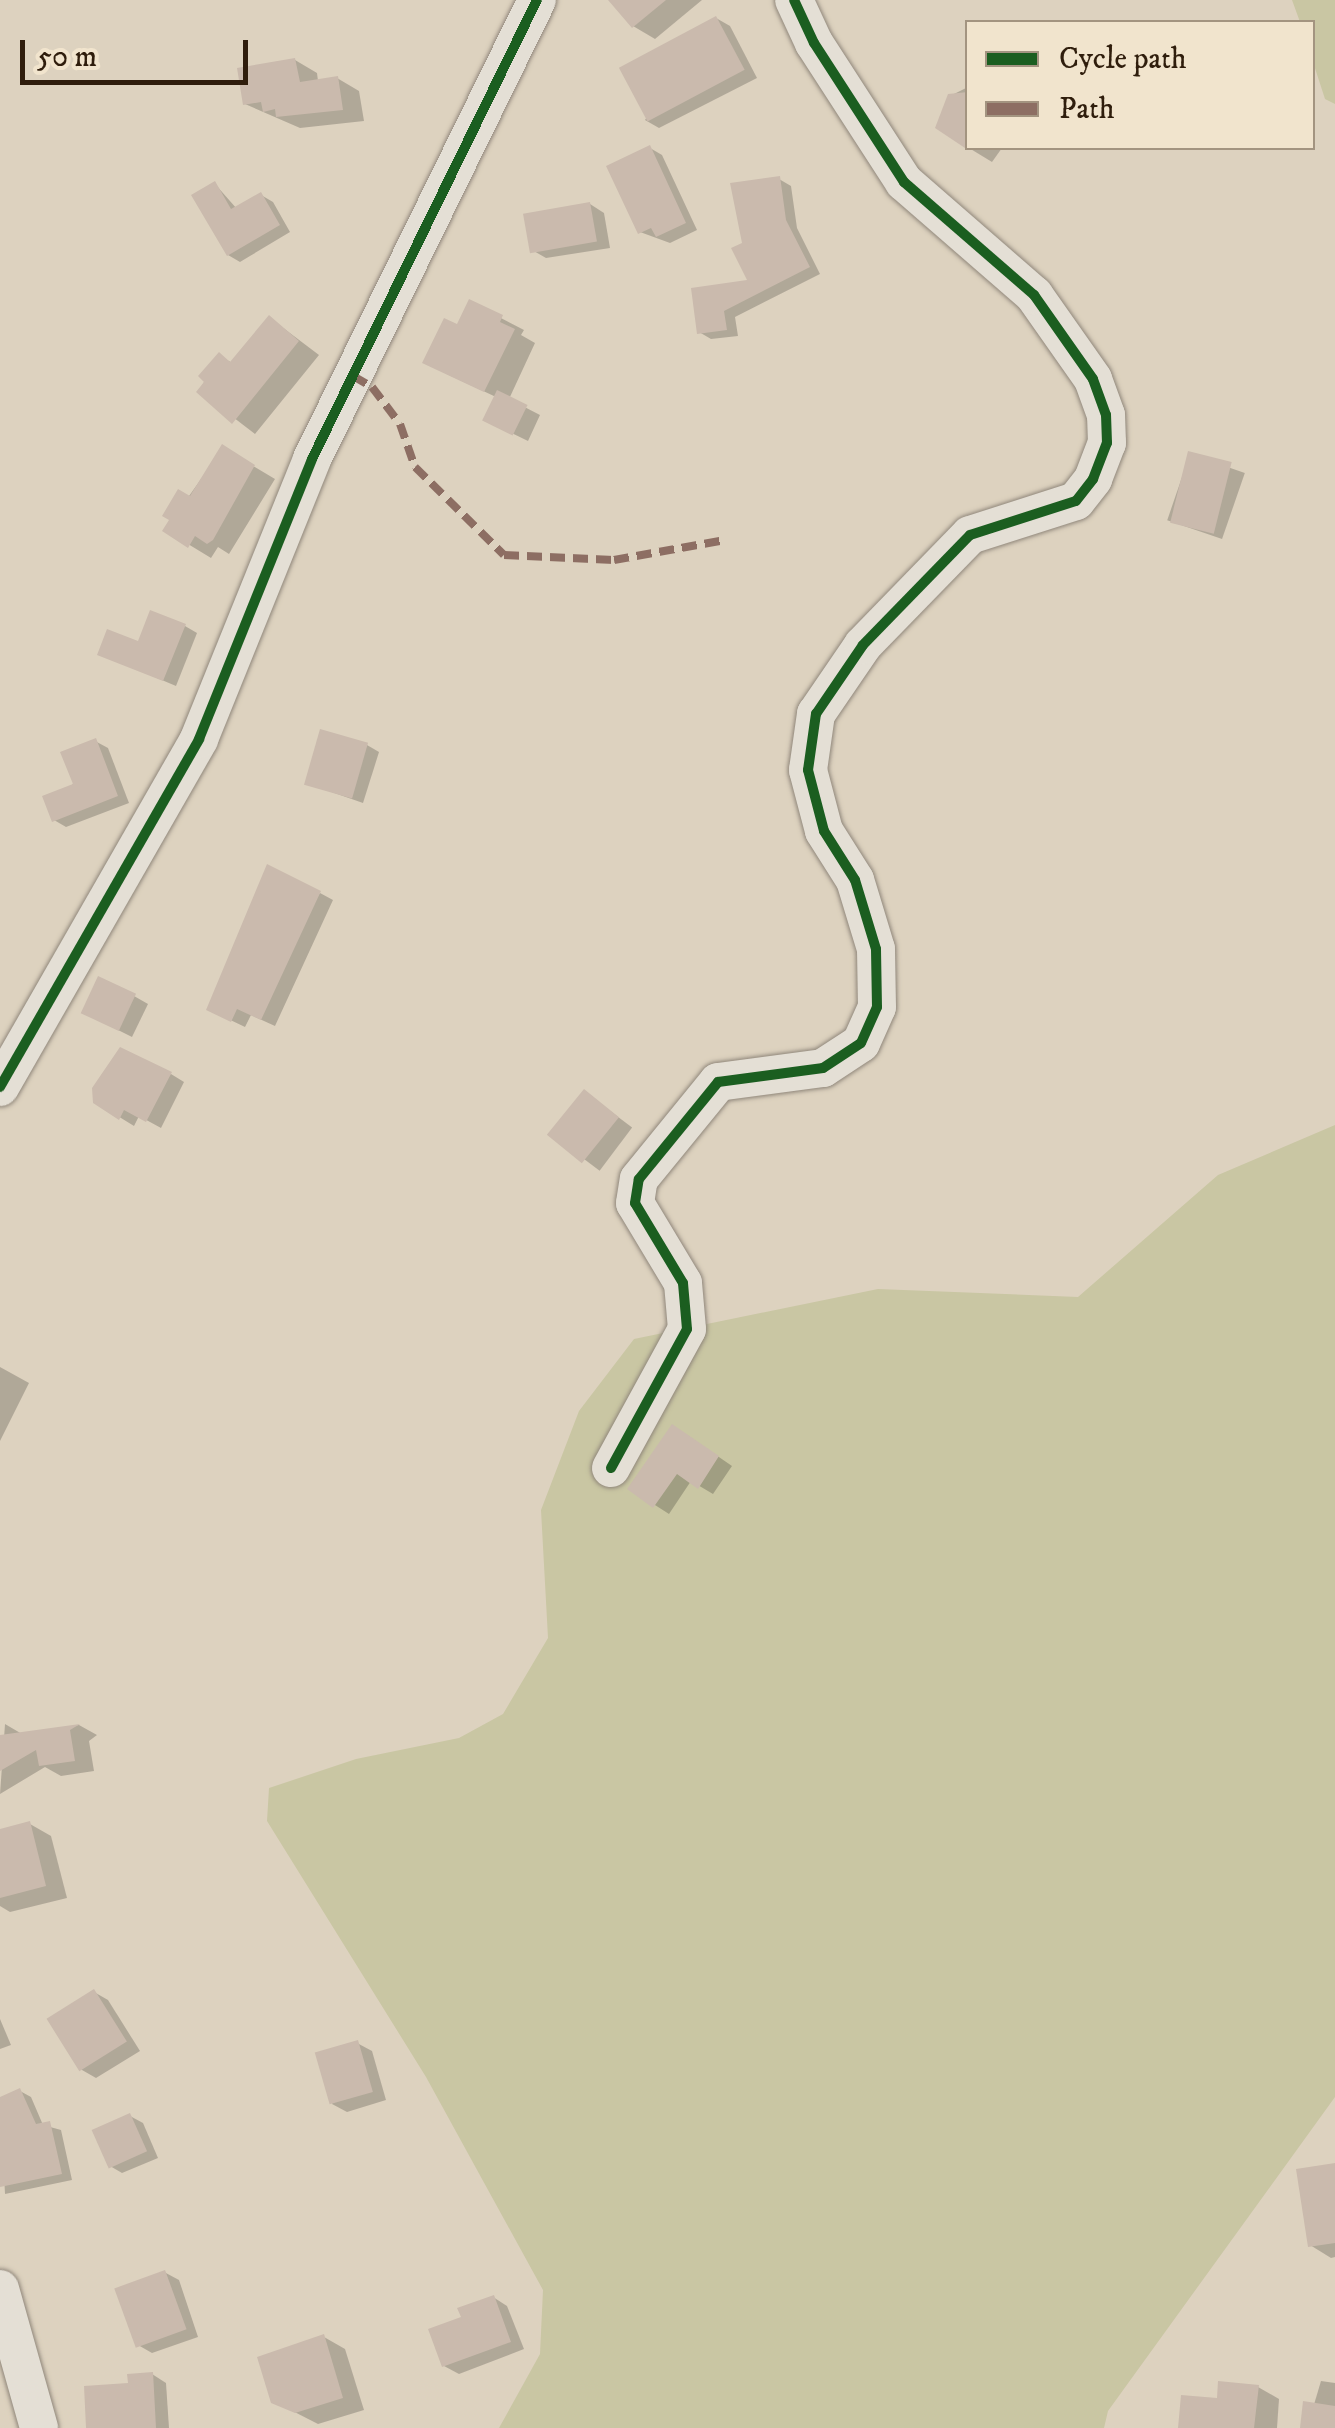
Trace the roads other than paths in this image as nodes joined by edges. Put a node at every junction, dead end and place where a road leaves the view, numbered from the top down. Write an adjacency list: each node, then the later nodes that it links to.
1 (537, 0): 3 (street)
2 (794, 0): 4 (street)
3 (0, 1087)
4 (611, 1468)
5 (0, 2289): 6 (street)
6 (13, 2370): 7 (street)
7 (39, 2428)

